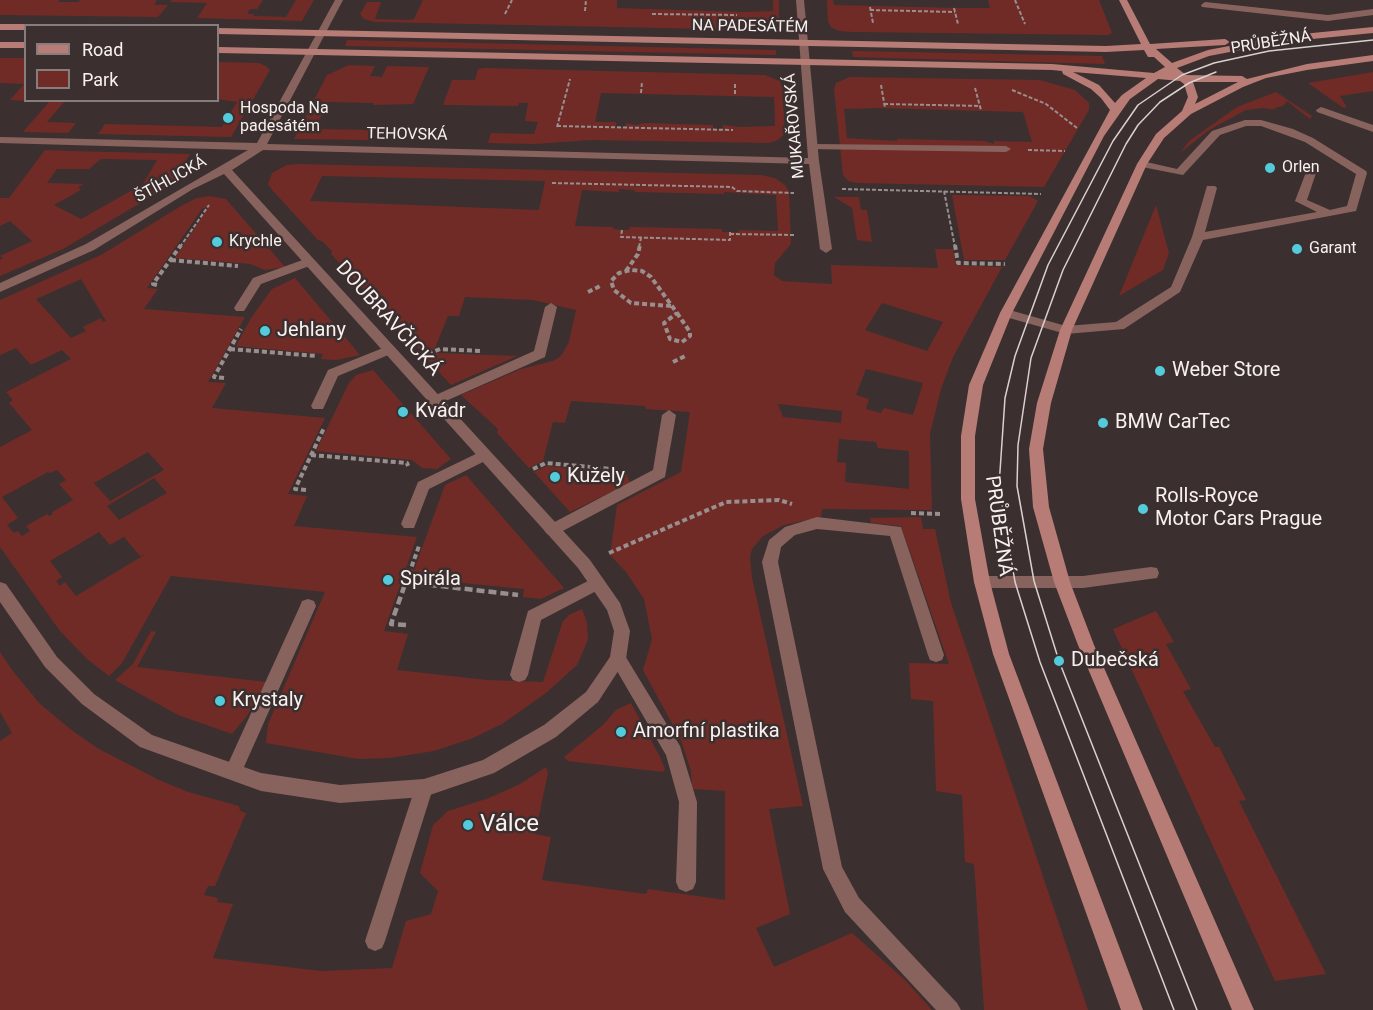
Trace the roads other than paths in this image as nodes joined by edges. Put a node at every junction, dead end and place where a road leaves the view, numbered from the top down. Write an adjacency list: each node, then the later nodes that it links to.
1 (339, 0): 10 (street, ŠTÍHLICKÁ)
2 (800, 0): 12 (street, MUKAŘOVSKÁ)
3 (1123, 0): 15 (main road)
4 (1205, 6): 5 (street)
5 (1373, 12)
6 (0, 27): 7 (main road)
7 (24, 27)
8 (1373, 30): 11 (main road, PRŮBĚŽNÁ)
9 (219, 31): 10 (main road, NA PADESÁTÉM)
10 (322, 33): 12 (main road, NA PADESÁTÉM); 17 (street, ŠTÍHLICKÁ)
11 (1282, 39): 15 (main road, NA PADESÁTÉM); 21 (main road, PRŮBĚŽNÁ)
12 (804, 43): 15 (main road, NA PADESÁTÉM); 19 (street, MUKAŘOVSKÁ)
13 (0, 45): 14 (main road)
14 (24, 45)
15 (1148, 47): 21 (main road); 22 (main road)
16 (219, 50): 17 (main road, NA PADESÁTÉM)
17 (311, 51): 19 (main road, NA PADESÁTÉM); 30 (street, ŠTÍHLICKÁ)
18 (1373, 58): 23 (main road, PRŮBĚŽNÁ)
19 (806, 62): 20 (main road, NA PADESÁTÉM); 31 (street, MUKAŘOVSKÁ)
20 (1052, 67): 22 (main road, NA PADESÁTÉM); 25 (main road)
21 (1171, 67): 22 (main road, PRŮBĚŽNÁ); 24 (main road)
22 (1155, 76): 24 (main road, PRŮBĚŽNÁ); 25 (main road, PRŮBĚŽNÁ)
23 (1263, 76): 24 (main road, PRŮBĚŽNÁ); 27 (main road, PRŮBĚŽNÁ)
24 (1185, 78): 27 (main road)
25 (1114, 110): 45 (main road, PRŮBĚŽNÁ)
26 (1321, 110): 28 (street)
27 (1187, 112): 34 (main road, PRŮBĚŽNÁ)
28 (1373, 129)
29 (0, 140): 30 (street, TEHOVSKÁ)
30 (260, 147): 33 (street, TEHOVSKÁ); 36 (street, ŠTÍHLICKÁ)
31 (813, 147): 32 (street); 33 (street, MUKAŘOVSKÁ)
32 (1006, 149)
33 (814, 161): 40 (street, MUKAŘOVSKÁ)
34 (1142, 164): 38 (street); 46 (main road, PRŮBĚŽNÁ)
35 (1313, 166): 38 (street)
36 (225, 169): 41 (street, DOUBRAVČICKÁ); 42 (street, ŠTÍHLICKÁ)
37 (1211, 188): 39 (street)
38 (1331, 214): 39 (street)
39 (1198, 237): 46 (street)
40 (826, 249)
41 (308, 262): 44 (street); 47 (street, DOUBRAVČICKÁ)
42 (0, 288)
43 (550, 307): 48 (street)
44 (240, 308)
45 (1006, 313): 46 (street); 55 (main road, PRŮBĚŽNÁ)
46 (1066, 330): 56 (main road, PRŮBĚŽNÁ)
47 (388, 350): 48 (street, DOUBRAVČICKÁ); 49 (street)
48 (434, 401): 51 (street, DOUBRAVČICKÁ)
49 (318, 406)
50 (669, 415): 53 (street)
51 (484, 455): 52 (street); 53 (street, DOUBRAVČICKÁ)
52 (409, 524)
53 (552, 530): 57 (street, DOUBRAVČICKÁ)
54 (1151, 573): 56 (street)
55 (982, 582): 56 (street); 68 (main road, PRŮBĚŽNÁ)
56 (1062, 582): 69 (main road, PRŮBĚŽNÁ)
57 (596, 583): 61 (street, DOUBRAVČICKÁ); 62 (street)
58 (0, 589): 63 (street, DOUBRAVČICKÁ)
59 (308, 606): 63 (street)
60 (936, 656): 67 (street)
61 (618, 659): 64 (street, DOUBRAVČICKÁ); 65 (street)
62 (519, 675)
63 (233, 772): 64 (street, DOUBRAVČICKÁ)
64 (424, 788): 66 (street)
65 (686, 882)
66 (375, 941)
67 (950, 1010)
68 (1132, 1010)
69 (1244, 1010)

